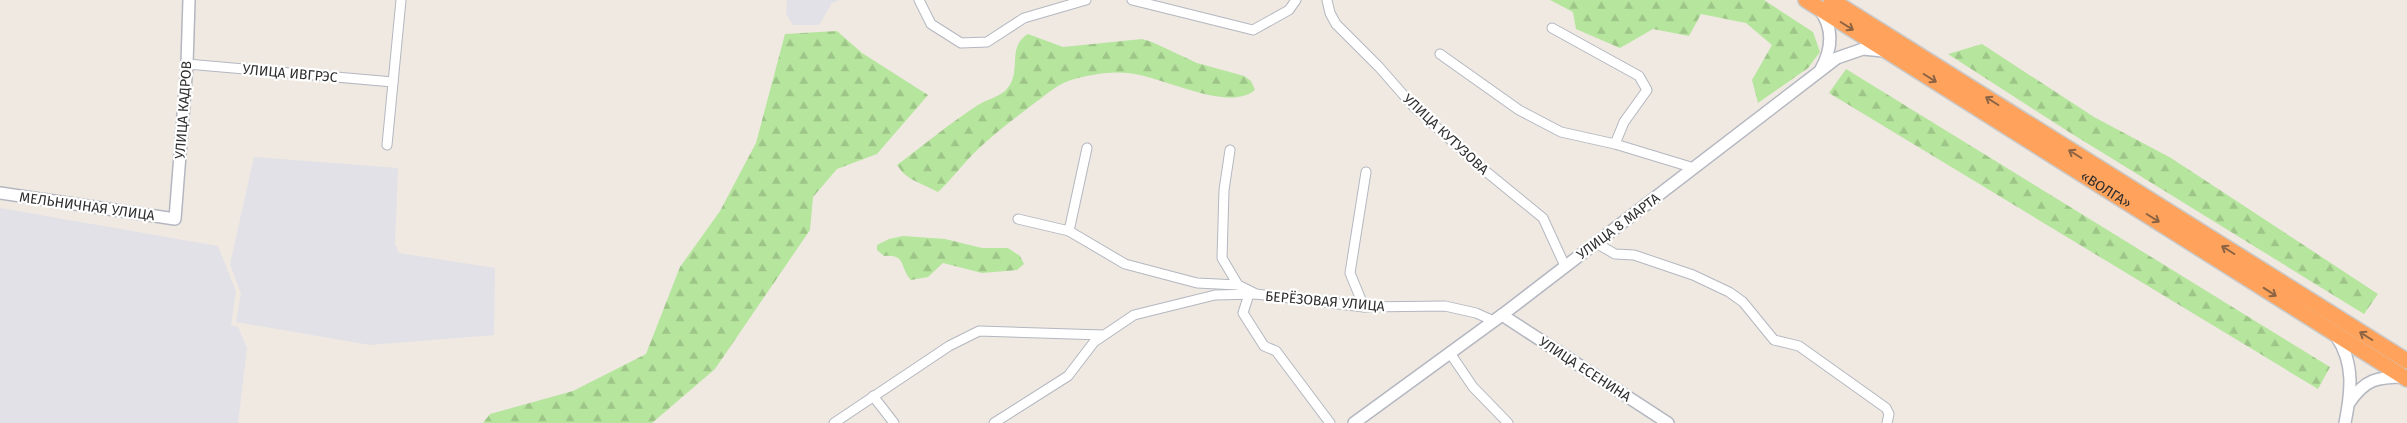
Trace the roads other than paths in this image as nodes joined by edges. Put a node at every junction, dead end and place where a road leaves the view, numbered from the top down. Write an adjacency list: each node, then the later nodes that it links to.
1 (189, 0): 12 (main road, УЛИЦА КАДРОВ)
2 (401, 0): 14 (street)
3 (919, 0): 4 (street)
4 (1086, 0)
5 (1132, 0): 6 (street)
6 (1296, 0)
7 (1327, 0): 26 (street, УЛИЦА КУТУЗОВА)
8 (1818, 3): 10 (highway, «ВОЛГА», one-way to 10); 13 (main road); 34 (highway, «ВОЛГА», one-way to 8)
9 (1552, 28): 16 (street)
10 (1889, 52): 13 (main road, УЛИЦА 8 МАРТА); 31 (highway, «ВОЛГА», one-way to 31)
11 (1440, 54): 16 (street)
12 (187, 64): 14 (street, УЛИЦА ИВГРЭС); 22 (main road, УЛИЦА КАДРОВ)
13 (1820, 70): 19 (main road, УЛИЦА 8 МАРТА)
14 (393, 82): 15 (street)
15 (387, 144)
16 (1614, 144): 19 (street)
17 (1087, 148): 24 (street)
18 (1230, 150): 27 (street)
19 (1694, 168): 25 (main road, УЛИЦА 8 МАРТА)
20 (1366, 172): 29 (street)
21 (0, 193): 22 (main road, МЕЛЬНИЧНАЯ УЛИЦА)
22 (175, 219)
23 (1018, 219): 24 (street, БЕРЁЗОВАЯ УЛИЦА)
24 (1069, 231): 27 (street, БЕРЁЗОВАЯ УЛИЦА)
25 (1596, 243): 26 (main road, УЛИЦА 8 МАРТА); 45 (street)
26 (1565, 266): 30 (main road, УЛИЦА 8 МАРТА)
27 (1238, 285): 28 (street, БЕРЁЗОВАЯ УЛИЦА)
28 (1253, 294): 29 (street, БЕРЁЗОВАЯ УЛИЦА); 32 (street); 41 (street)
29 (1364, 307): 30 (street, БЕРЁЗОВАЯ УЛИЦА)
30 (1498, 318): 33 (main road, УЛИЦА 8 МАРТА); 44 (main road, УЛИЦА ЕСЕНИНА)
31 (2334, 333): 35 (highway, «ВОЛГА»); 37 (main road)
32 (1103, 335): 36 (street); 40 (street)
33 (1450, 353): 42 (main road, УЛИЦА 8 МАРТА); 43 (street)
34 (2407, 361)
35 (2406, 378): 37 (main road)
36 (874, 396): 38 (street); 39 (street)
37 (2349, 402): 46 (main road)
38 (834, 423)
39 (894, 423)
40 (994, 423)
41 (1330, 423)
42 (1354, 423)
43 (1508, 423)
44 (1668, 423)
45 (1887, 423)
46 (2345, 423)

